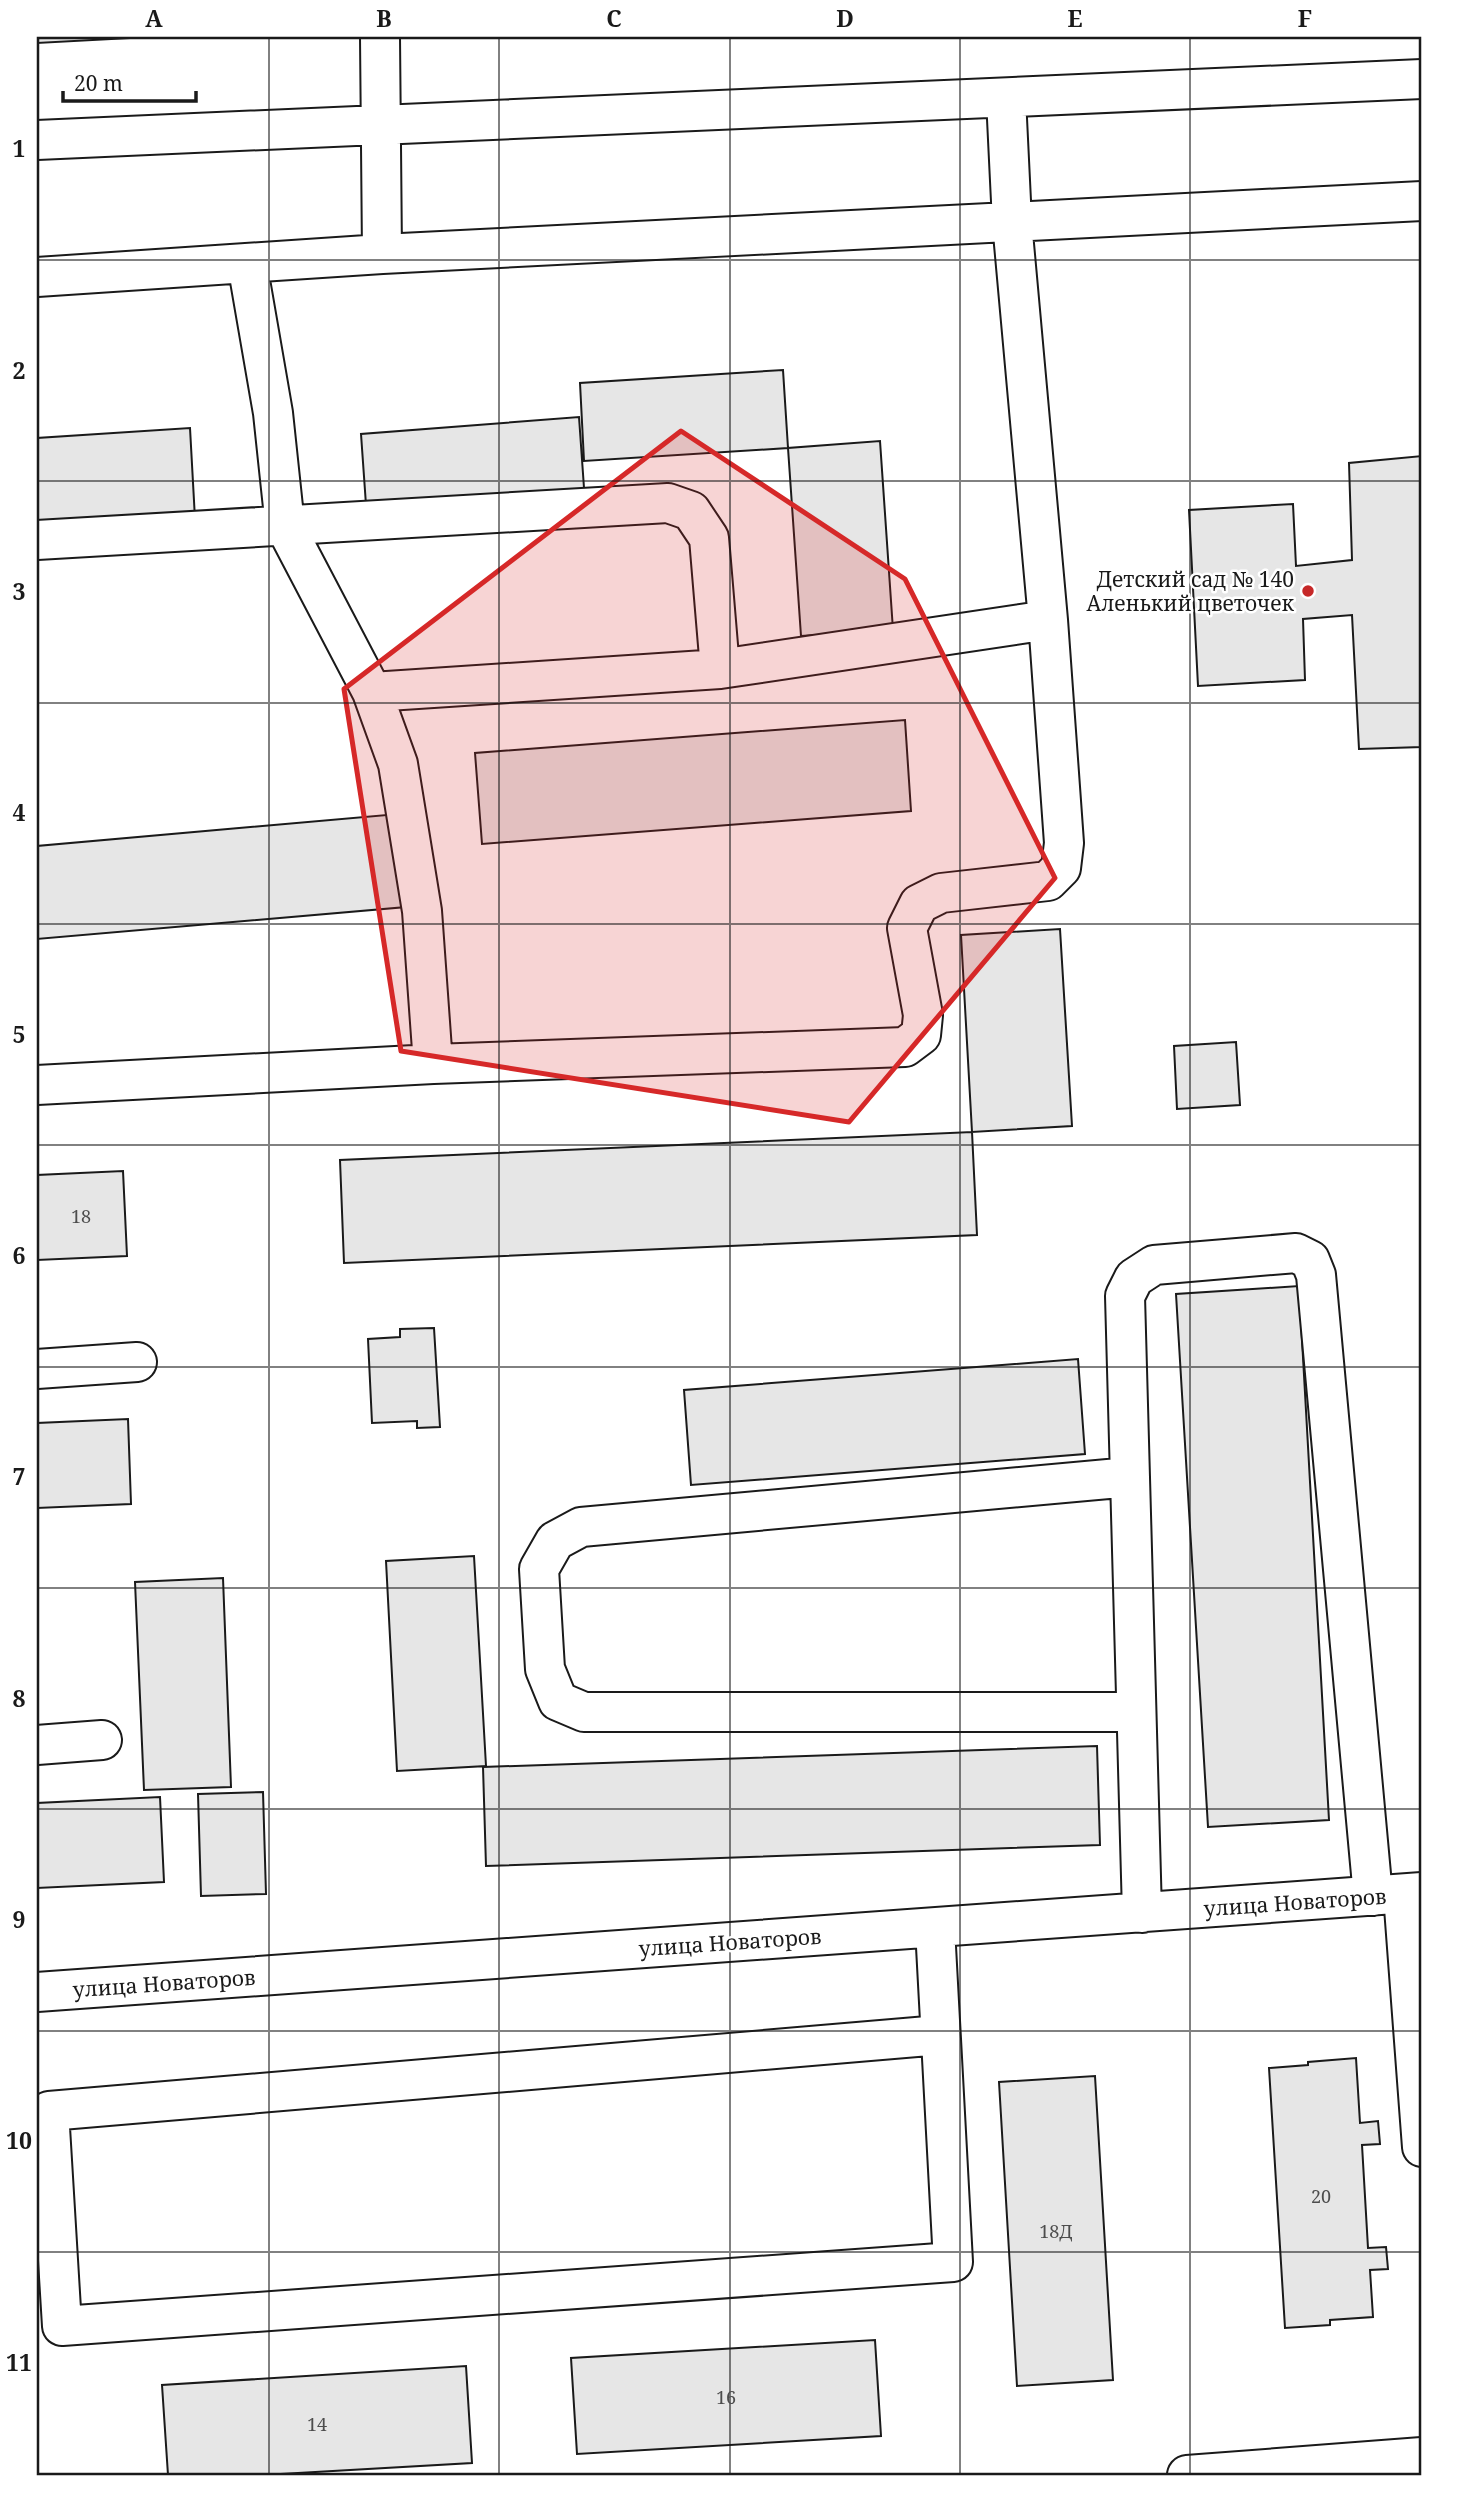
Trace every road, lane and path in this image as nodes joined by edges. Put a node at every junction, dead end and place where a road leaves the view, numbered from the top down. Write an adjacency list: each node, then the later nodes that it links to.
1 (380, 37): 4 (street)
2 (1422, 79): 3 (street)
3 (1006, 99): 4 (street); 7 (street)
4 (380, 127): 5 (street); 8 (street)
5 (37, 140)
6 (1422, 201): 7 (street)
7 (1012, 222): 8 (street); 13 (street)
8 (382, 254): 9 (street)
9 (247, 263): 10 (street); 11 (street)
10 (37, 277)
11 (285, 526): 12 (street); 14 (street); 15 (street)
12 (37, 540)
13 (1048, 620): 14 (street); 16 (street)
14 (720, 669): 15 (street)
15 (372, 692): 16 (street)
16 (433, 1064): 17 (street)
17 (37, 1085)
18 (137, 1362): 19 (street)
19 (37, 1369)
20 (1130, 1477): 21 (street); 21 (street); 24 (street)
21 (1136, 1712): 25 (street)
22 (102, 1740): 23 (street)
23 (37, 1745)
24 (1400, 1894): 25 (street, улица Новаторов); 29 (street)
25 (1142, 1913): 26 (street, улица Новаторов)
26 (935, 1928): 27 (street, улица Новаторов); 28 (street)
27 (37, 1992)
28 (940, 2035): 28 (street)
29 (1422, 2147)
30 (1422, 2457): 31 (street)
31 (1187, 2475)

